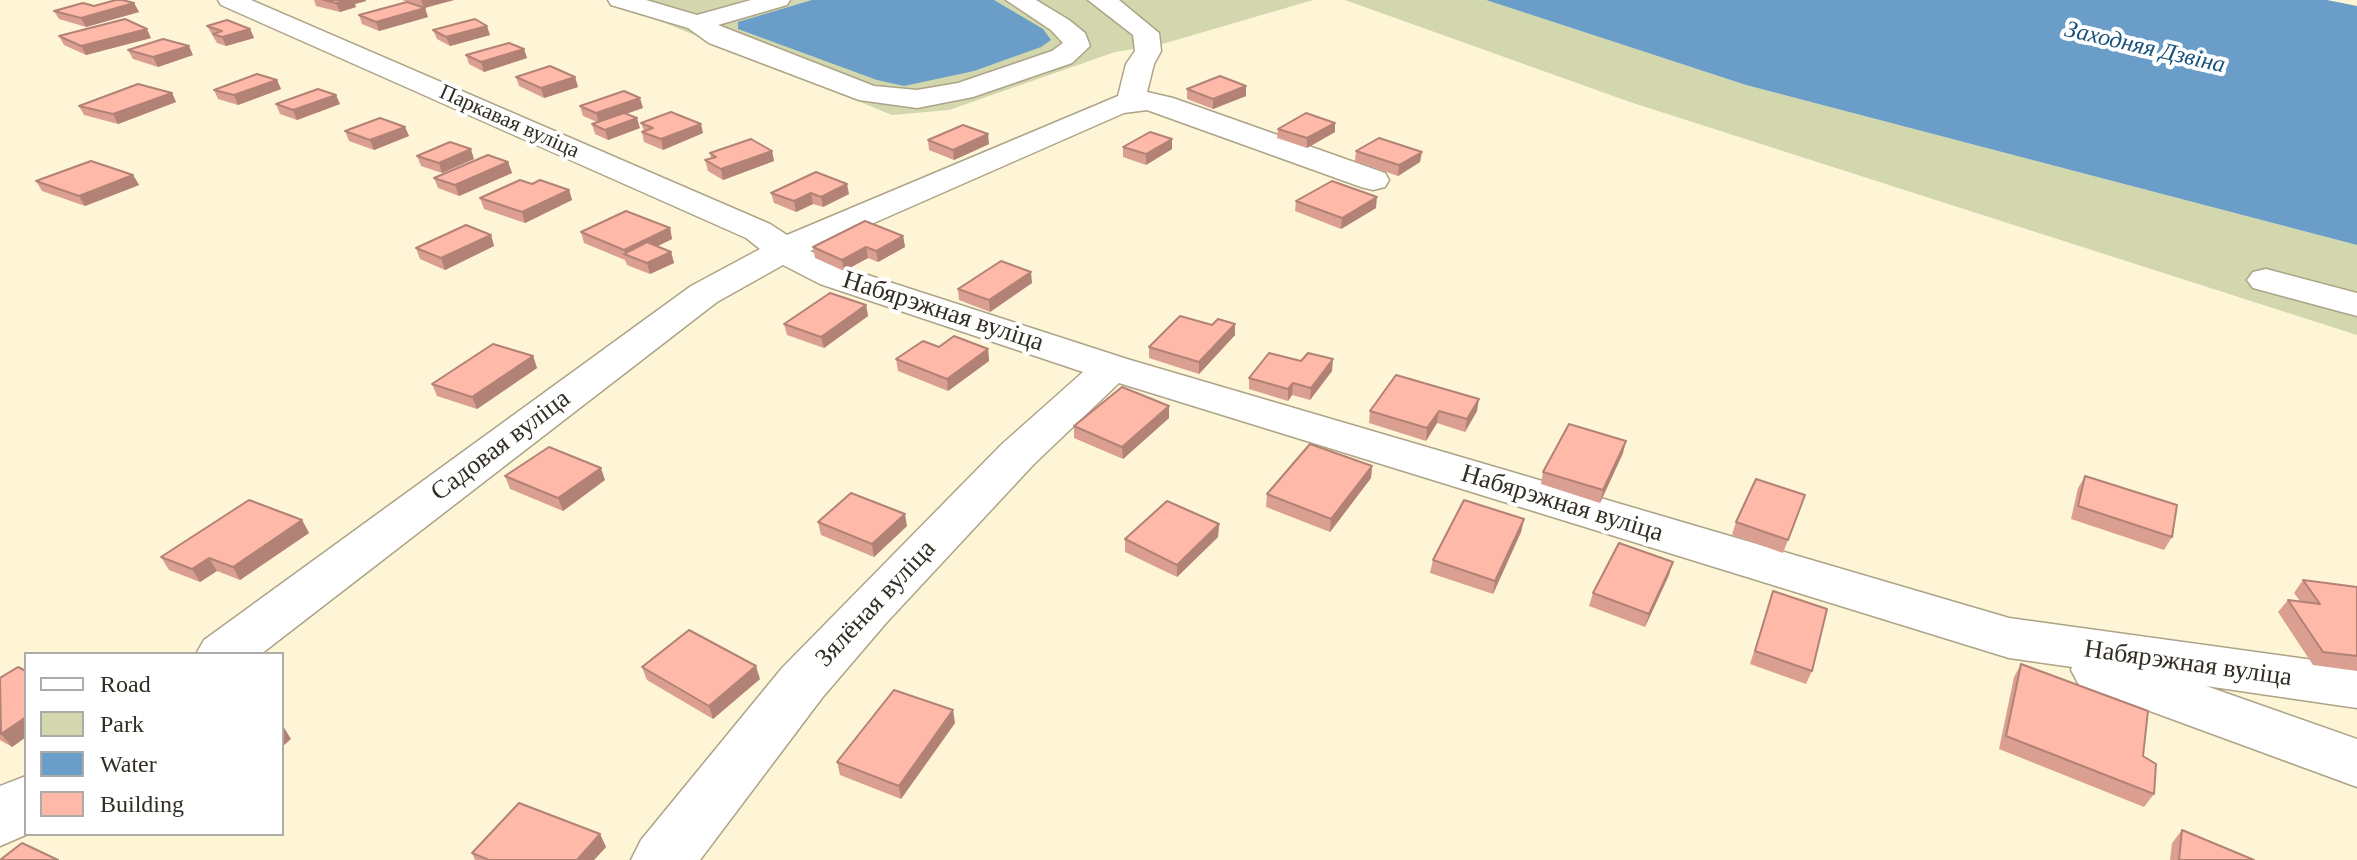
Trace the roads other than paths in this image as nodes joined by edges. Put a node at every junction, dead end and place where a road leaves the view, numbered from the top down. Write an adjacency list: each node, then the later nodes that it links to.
1 (230, 0): 9 (street, Паркавая вуліца)
2 (620, 0): 6 (street)
3 (778, 0): 6 (street)
4 (1018, 0): 6 (street)
5 (1100, 0): 7 (street)
6 (697, 23)
7 (1131, 101): 8 (street); 9 (street, Садовая вуліца)
8 (1373, 180)
9 (786, 249): 12 (street, Набярэжная вуліца); 14 (street, Садовая вуліца)
10 (2266, 280): 11 (street)
11 (2357, 305)
12 (1112, 368): 13 (street, Набярэжная вуліца); 19 (street, Зялёная вуліца)
13 (2009, 638): 15 (street, Набярэжная вуліца); 16 (street)
14 (226, 652)
15 (2357, 687)
16 (2357, 763)
17 (24, 802): 18 (street)
18 (0, 820)
19 (663, 860)

